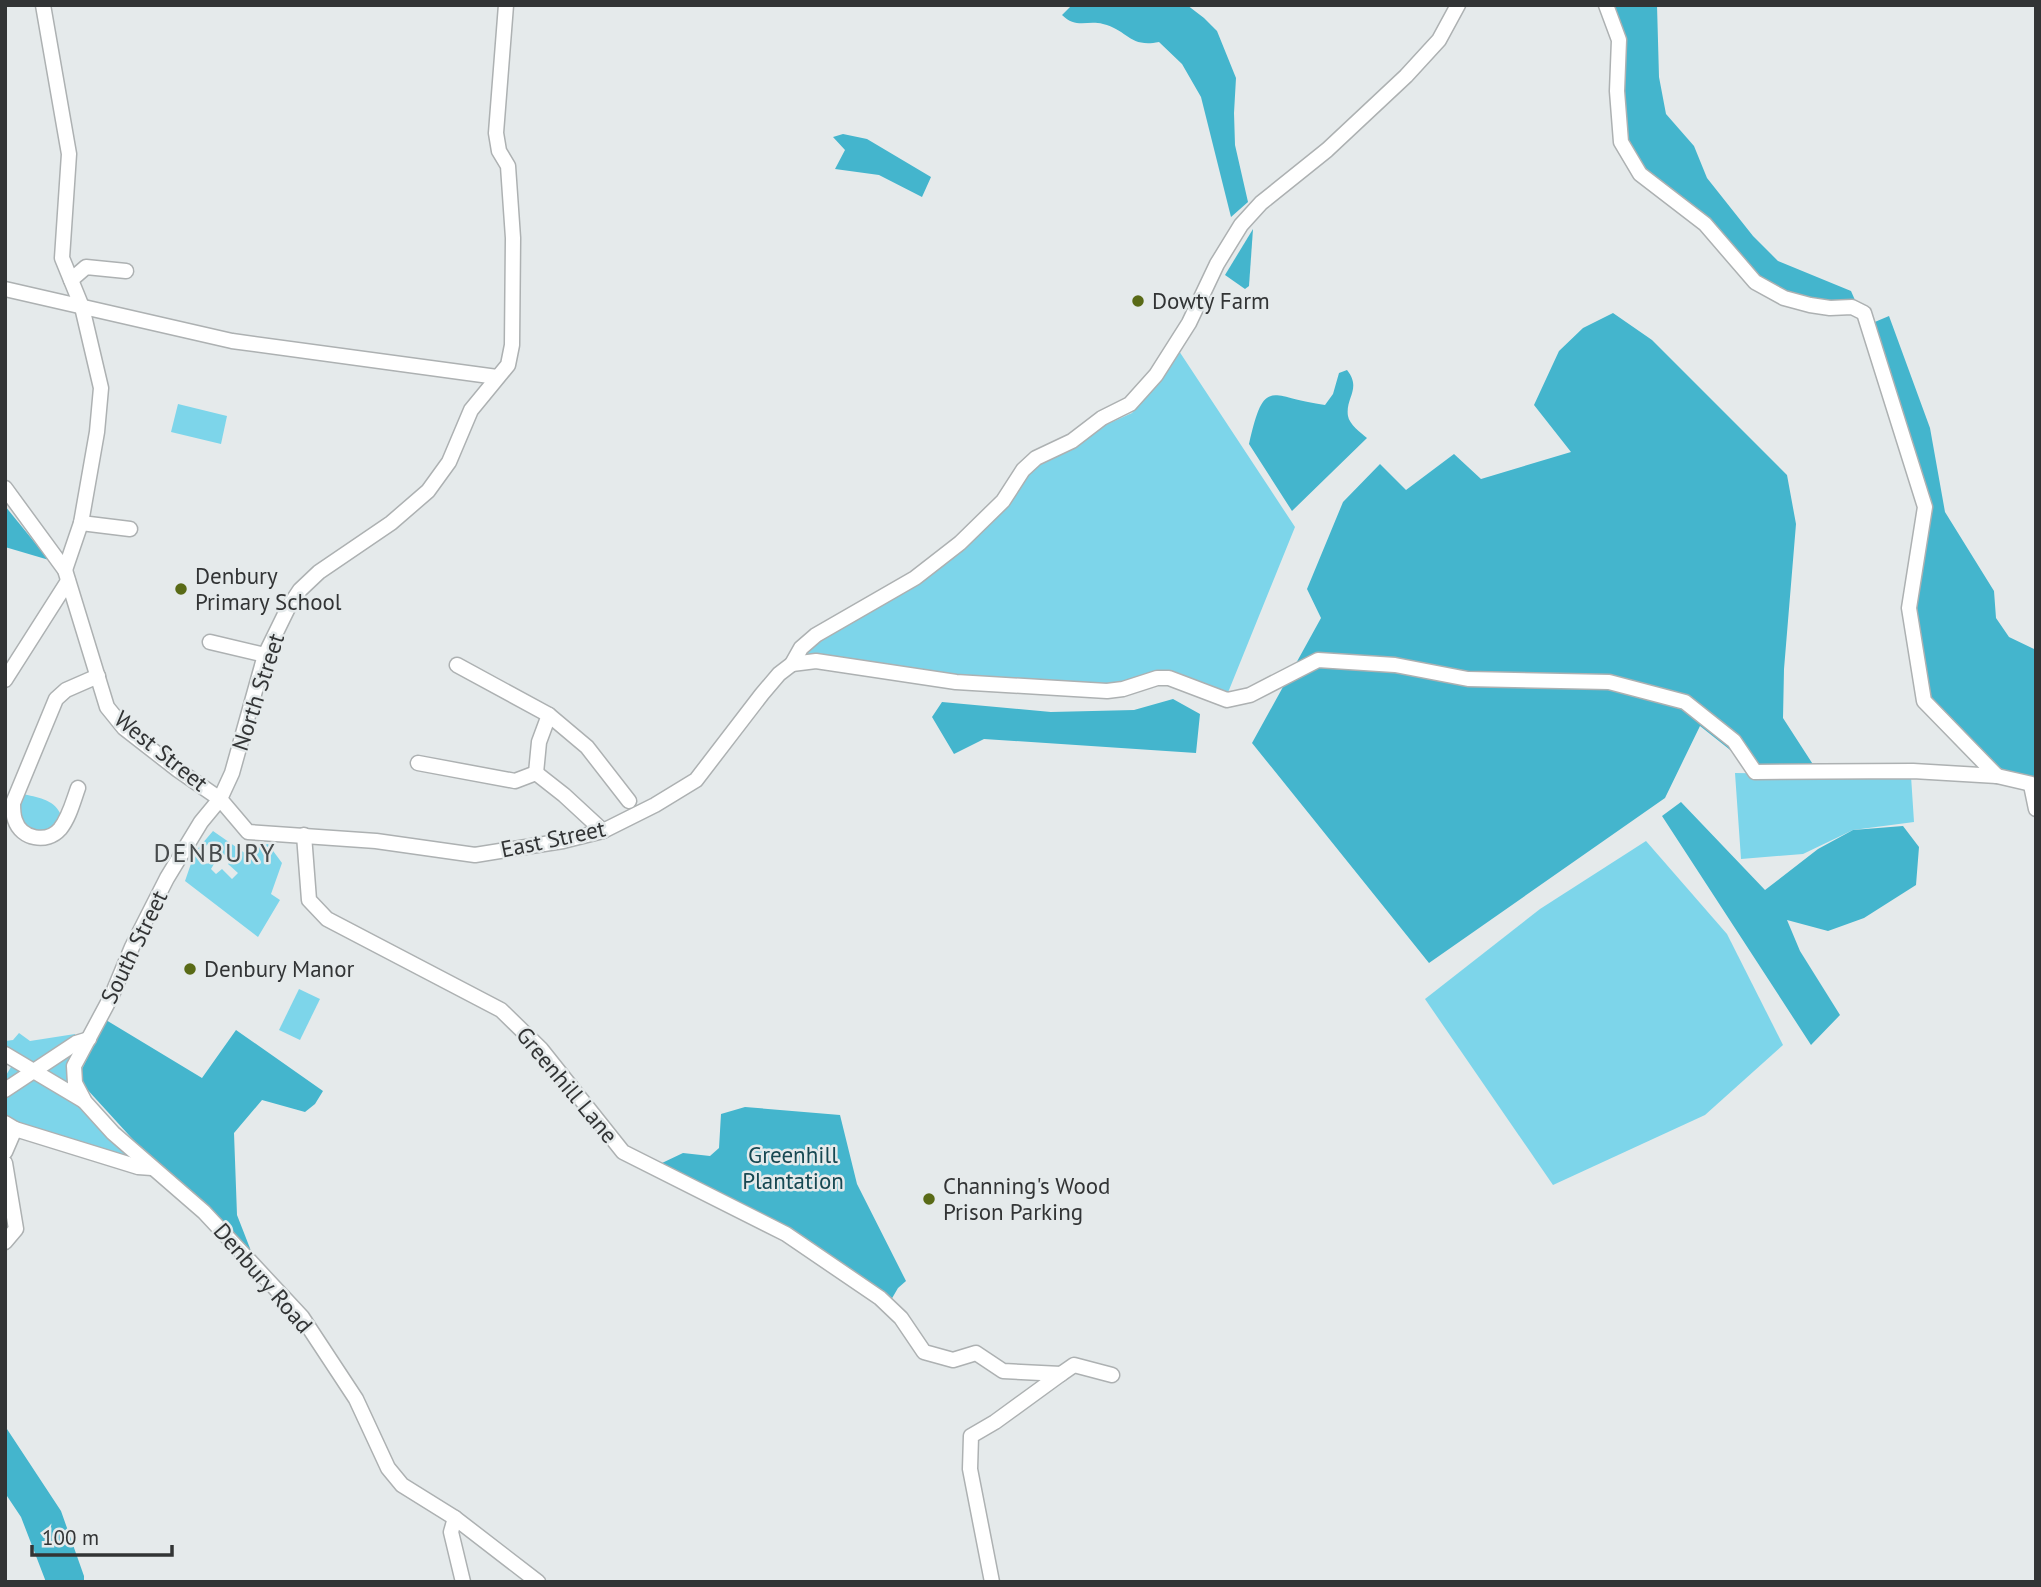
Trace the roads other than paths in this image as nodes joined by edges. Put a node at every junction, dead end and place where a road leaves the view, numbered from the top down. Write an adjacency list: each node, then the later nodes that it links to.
1 (43, 5): 6 (street)
2 (506, 5): 9 (street, North Street)
3 (1458, 5): 16 (street, East Street)
4 (1606, 5): 21 (street)
5 (126, 271): 6 (street)
6 (71, 280): 8 (street)
7 (5, 289): 8 (street)
8 (82, 307): 9 (street); 11 (street)
9 (497, 377): 15 (street, North Street)
10 (5, 488): 13 (street, West Street)
11 (81, 523): 12 (street); 13 (street)
12 (130, 529)
13 (66, 575): 18 (street, West Street); 19 (street)
14 (210, 642): 15 (street)
15 (265, 654): 30 (street, North Street)
16 (792, 664): 24 (street); 33 (street, East Street)
17 (457, 665): 20 (street)
18 (98, 676): 30 (street, West Street); 31 (street)
19 (5, 680)
20 (549, 715): 23 (street); 29 (street)
21 (1970, 747): 24 (street); 25 (street)
22 (418, 762): 23 (street)
23 (536, 773): 33 (street)
24 (1964, 774): 25 (street)
25 (1997, 776): 26 (street)
26 (2034, 785): 32 (street)
27 (78, 788): 31 (street)
28 (57, 799): 31 (street)
29 (629, 801)
30 (216, 803): 34 (street, East Street); 35 (street, South Street)
31 (72, 804)
32 (2036, 809)
33 (603, 831): 34 (street, East Street)
34 (304, 835): 45 (street, Greenhill Lane)
35 (89, 1039): 37 (street); 39 (street, South Street)
36 (5, 1054): 37 (street)
37 (33, 1070): 38 (street); 39 (street)
38 (5, 1090)
39 (85, 1102): 43 (street, Denbury Road)
40 (10, 1126): 41 (street); 43 (street)
41 (5, 1152)
42 (5, 1163): 44 (street)
43 (152, 1168): 47 (street, Denbury Road)
44 (5, 1242)
45 (1061, 1374): 46 (street); 50 (street)
46 (1112, 1375)
47 (455, 1518): 48 (street); 49 (street, Denbury Road)
48 (463, 1582)
49 (538, 1582)
50 (992, 1582)

